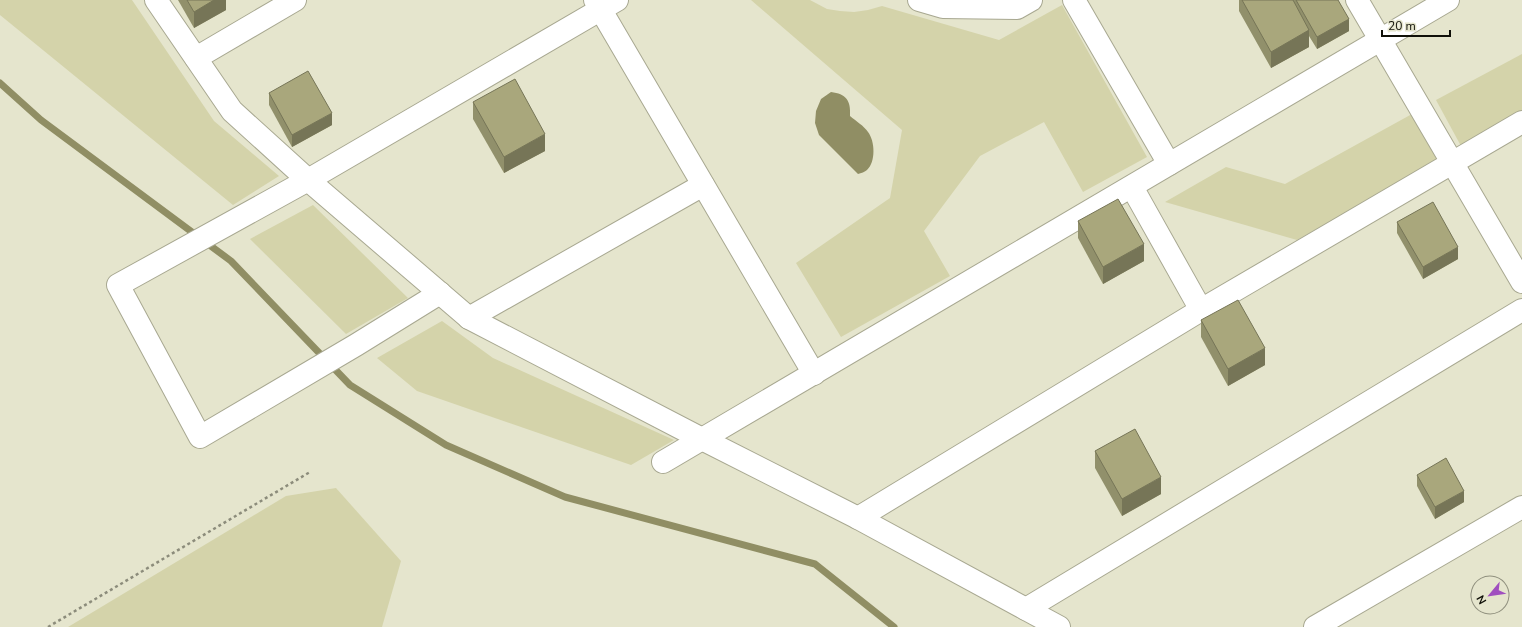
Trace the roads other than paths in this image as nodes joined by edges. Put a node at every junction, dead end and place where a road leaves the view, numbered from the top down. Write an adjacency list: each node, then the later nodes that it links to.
1 (156, 0): 10 (street)
2 (295, 0): 10 (street)
3 (919, 0): 4 (street)
4 (1030, 0)
5 (1074, 0): 13 (street)
6 (1357, 0): 9 (street)
7 (1448, 0): 9 (street)
8 (604, 3): 14 (street); 15 (street)
9 (1380, 40): 12 (street); 13 (street)
10 (196, 58): 14 (street)
11 (1522, 122): 12 (street)
12 (1452, 163): 17 (street); 19 (street)
13 (1169, 164): 16 (street)
14 (308, 180): 18 (street); 18 (street)
15 (703, 185): 21 (street); 22 (street)
16 (1132, 186): 19 (street); 22 (street)
17 (1522, 282)
18 (440, 293): 21 (street)
19 (1200, 310): 26 (street)
20 (1522, 310): 27 (street)
21 (469, 318): 23 (street)
22 (814, 374): 23 (street)
23 (702, 439): 24 (street); 26 (street)
24 (663, 462)
25 (1522, 506): 29 (street)
26 (858, 518): 27 (street)
27 (1026, 609): 28 (street)
28 (1059, 627)
29 (1315, 627)

